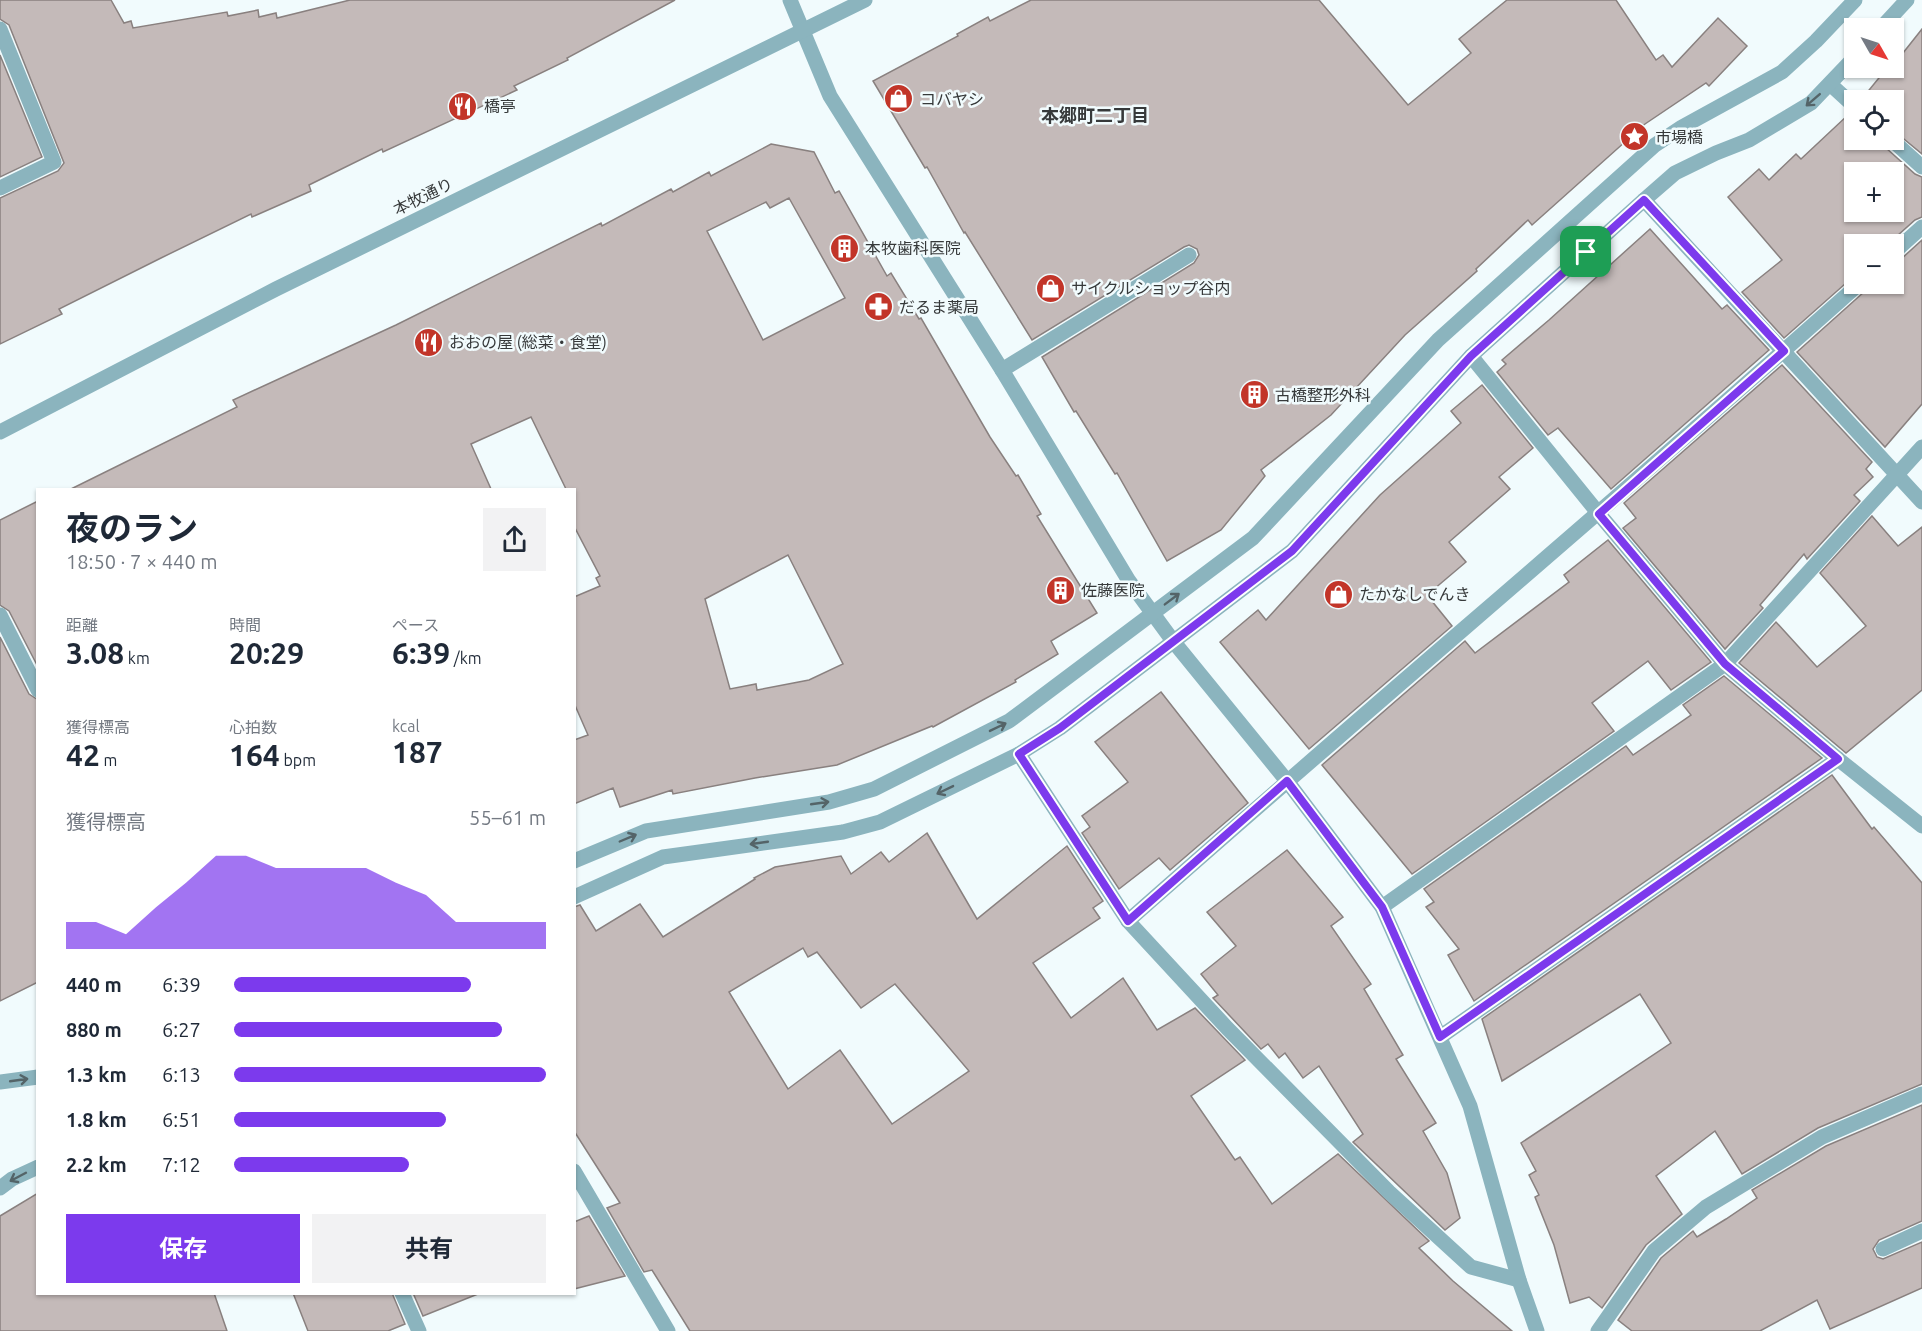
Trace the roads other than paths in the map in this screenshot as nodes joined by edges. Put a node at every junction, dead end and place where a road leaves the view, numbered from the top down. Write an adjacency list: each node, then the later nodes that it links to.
1 (790, 0): 7 (street)
2 (866, 0): 7 (street, 本牧通り)
3 (1856, 0): 27 (street, one-way to 3)
4 (1907, 0): 5 (street)
5 (1890, 18)
6 (0, 29): 13 (street)
7 (804, 31): 21 (street); 22 (street, 本牧通り)
8 (1844, 69): 9 (street)
9 (1830, 84): 10 (street); 14 (street, one-way to 14)
10 (1844, 97)
11 (1903, 150): 12 (street)
12 (1922, 167)
13 (0, 188)
14 (1644, 200): 19 (street); 20 (street)
15 (1922, 227): 16 (street)
16 (1904, 243)
17 (1189, 255): 21 (street)
18 (1848, 294): 19 (street)
19 (1784, 351): 24 (street); 26 (street)
20 (1471, 356): 26 (street); 29 (street)
21 (1002, 370): 27 (street)
22 (0, 432)
23 (1922, 447): 24 (street)
24 (1897, 475): 25 (street); 30 (street)
25 (1922, 502)
26 (1599, 514): 30 (street); 34 (street)
27 (1154, 614): 29 (street); 36 (street, one-way to 27)
28 (0, 615): 31 (street)
29 (1173, 641): 32 (street); 34 (street)
30 (1725, 664): 33 (street); 38 (street)
31 (36, 686)
32 (1019, 754): 37 (street, one-way to 37); 39 (street)
33 (1838, 759): 35 (street); 40 (street)
34 (1287, 781): 38 (street); 39 (street)
35 (1922, 826)
36 (576, 860)
37 (576, 896)
38 (1382, 907): 40 (street)
39 (1128, 921): 49 (street)
40 (1440, 1037): 49 (street)
41 (36, 1077): 42 (street, one-way to 41)
42 (0, 1082)
43 (1922, 1094): 54 (street)
44 (36, 1168): 46 (street, one-way to 46)
45 (576, 1174): 52 (street)
46 (0, 1188)
47 (1922, 1231): 48 (street)
48 (1883, 1249)
49 (1519, 1280): 53 (street)
50 (403, 1295): 51 (street)
51 (418, 1331)
52 (668, 1331)
53 (1537, 1331)
54 (1598, 1331)

